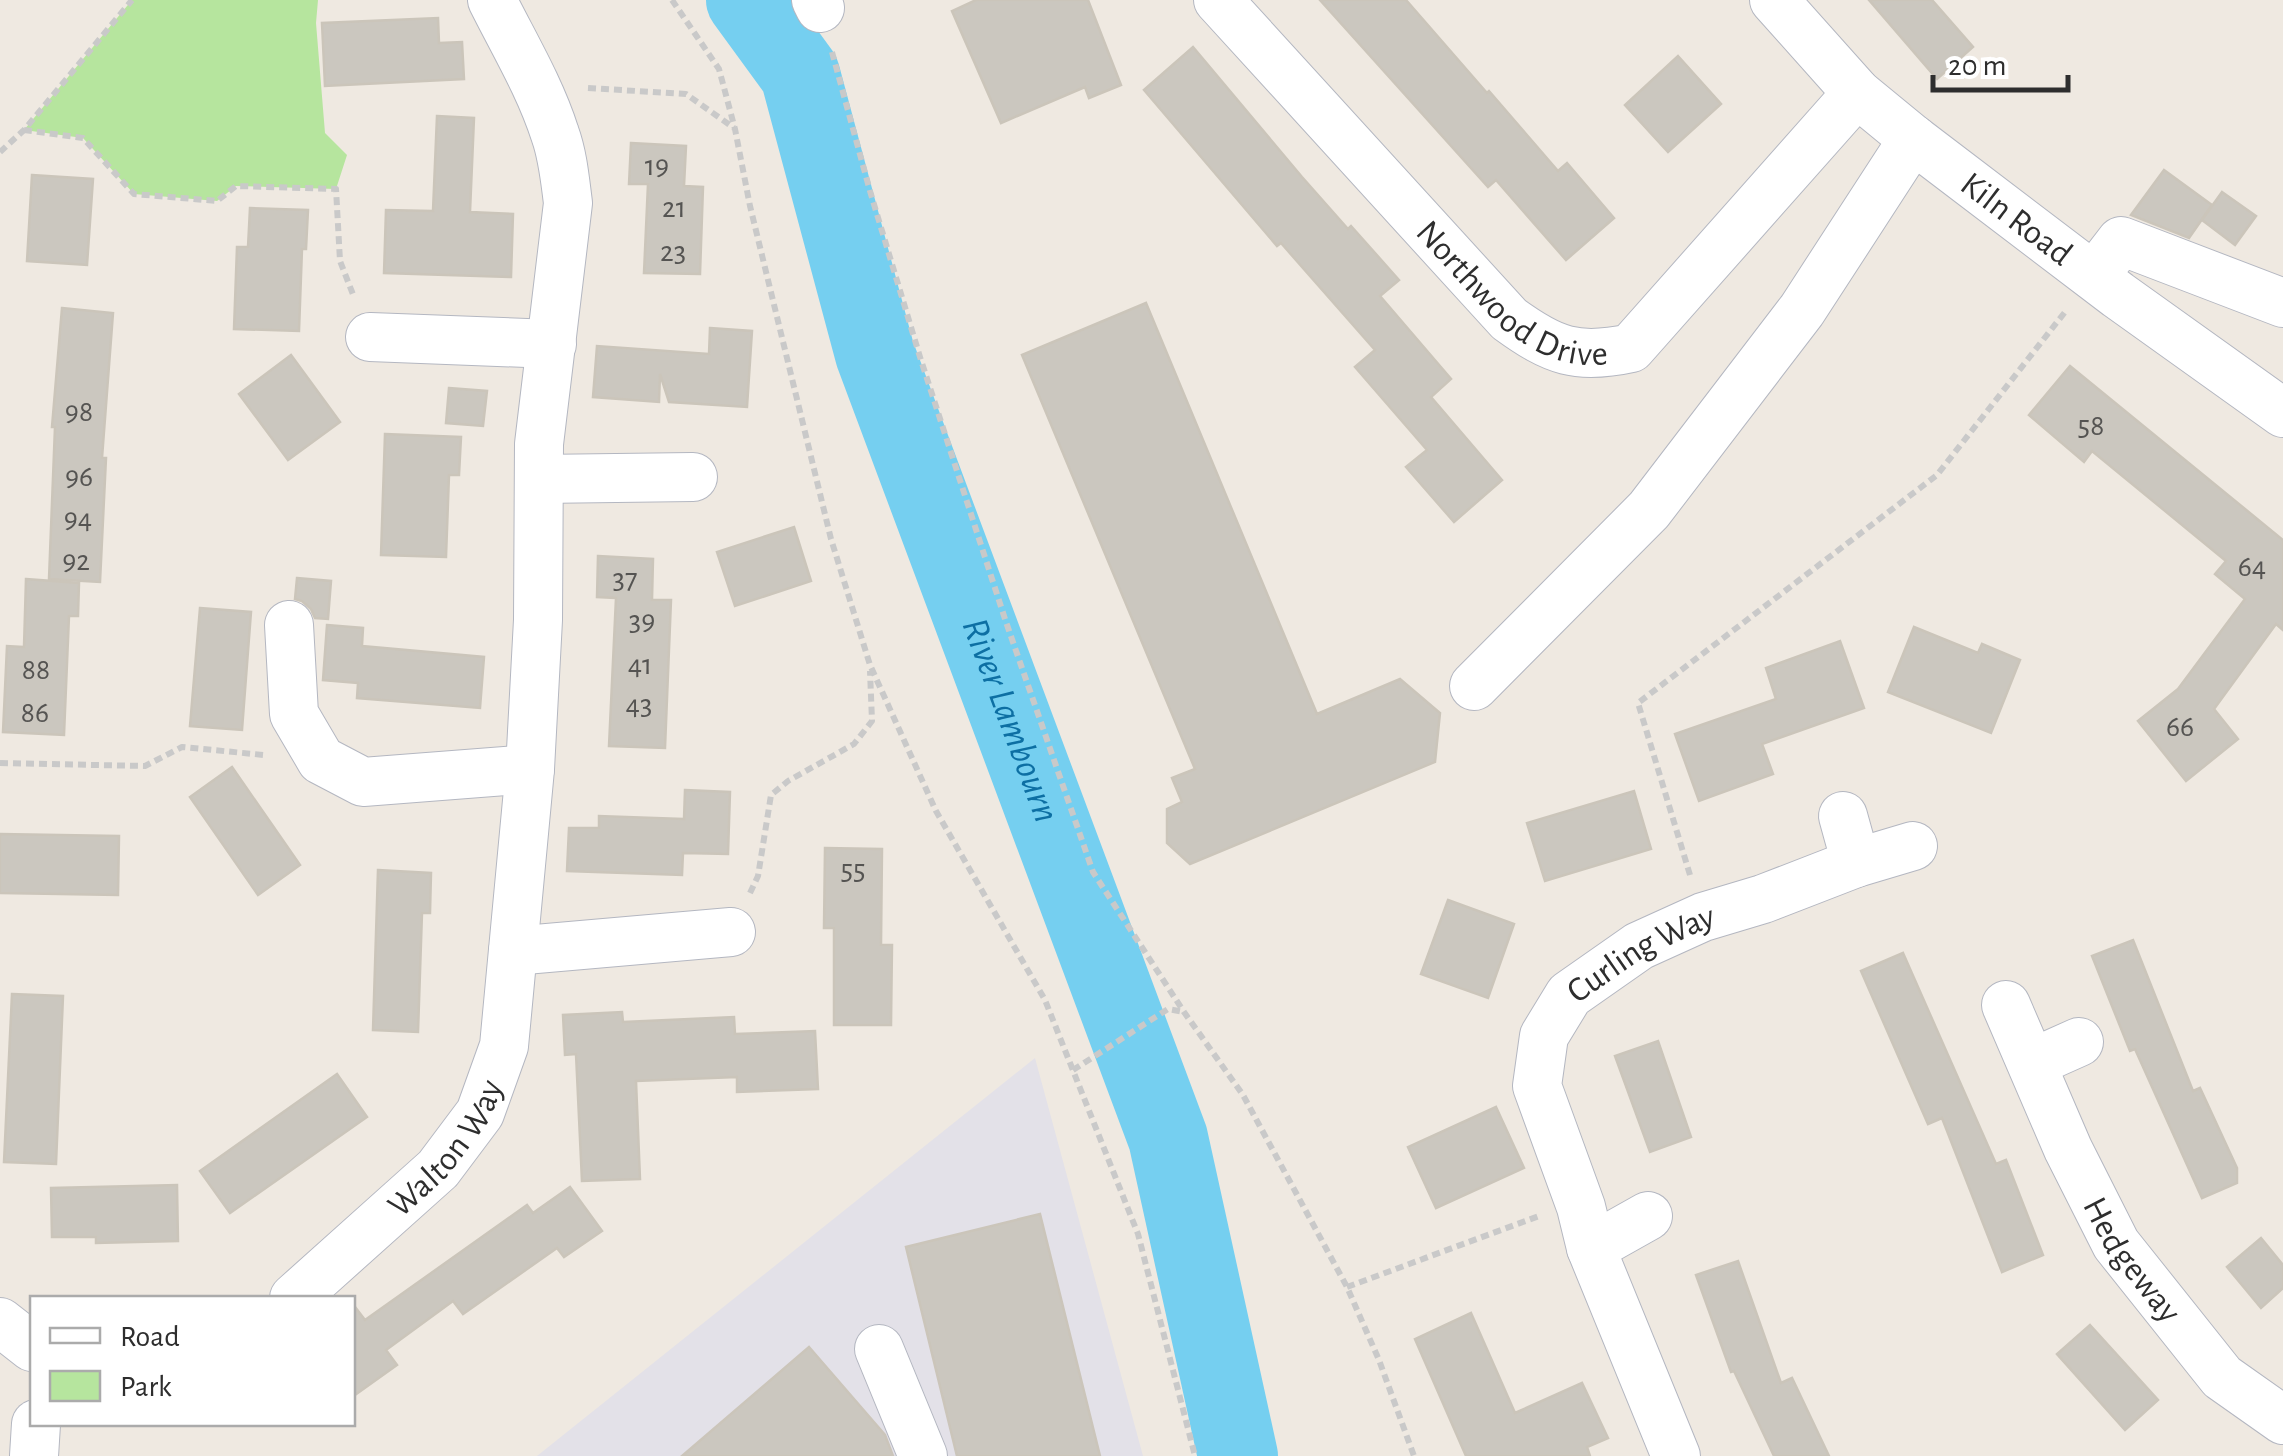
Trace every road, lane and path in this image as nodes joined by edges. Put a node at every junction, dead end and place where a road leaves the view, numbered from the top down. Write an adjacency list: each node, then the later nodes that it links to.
1 (132, 0): 10 (path)
2 (492, 0): 7 (street, Walton Way)
3 (672, 0): 9 (path)
4 (1218, 0): 8 (street, Northwood Drive)
5 (1774, 0): 8 (street, Kiln Road)
6 (818, 4): 33 (path)
7 (536, 86): 9 (path); 16 (street, Walton Way)
8 (1858, 93): 11 (street, Kiln Road)
9 (735, 128): 21 (path)
10 (24, 130): 12 (path); 15 (path)
11 (1913, 140): 13 (street, Kiln Road); 22 (street)
12 (0, 152)
13 (2094, 276): 14 (street); 17 (street, Kiln Road); 29 (path)
14 (2283, 303)
15 (370, 337): 16 (street)
16 (552, 344): 19 (street, Walton Way)
17 (2283, 412)
18 (694, 477): 19 (street)
19 (538, 479): 25 (street, Walton Way)
20 (289, 625): 23 (street)
21 (870, 665): 30 (path); 36 (path)
22 (1474, 686)
23 (321, 760): 24 (path); 25 (street)
24 (0, 763)
25 (530, 769): 31 (street, Walton Way)
26 (1843, 816): 28 (street)
27 (1913, 846): 28 (street, Curling Way)
28 (1856, 863): 29 (street, Curling Way)
29 (1703, 917): 39 (street, Curling Way)
30 (732, 932): 31 (street)
31 (513, 951): 41 (street, Walton Way)
32 (2006, 1005): 35 (street, Hedgeway)
33 (1184, 1012): 36 (path); 40 (path)
34 (2078, 1042): 35 (street)
35 (2032, 1063): 45 (street, Hedgeway)
36 (1073, 1070): 49 (path)
37 (1648, 1216): 39 (street)
38 (1510, 1227): 40 (path)
39 (1591, 1248): 51 (street, Curling Way)
40 (1348, 1287): 50 (path)
41 (296, 1296)
42 (0, 1322): 43 (street)
43 (30, 1344)
44 (878, 1349): 48 (street)
45 (2283, 1420)
46 (36, 1426): 47 (street)
47 (34, 1456)
48 (923, 1456)
49 (1194, 1456)
50 (1414, 1456)
51 (1676, 1456)

